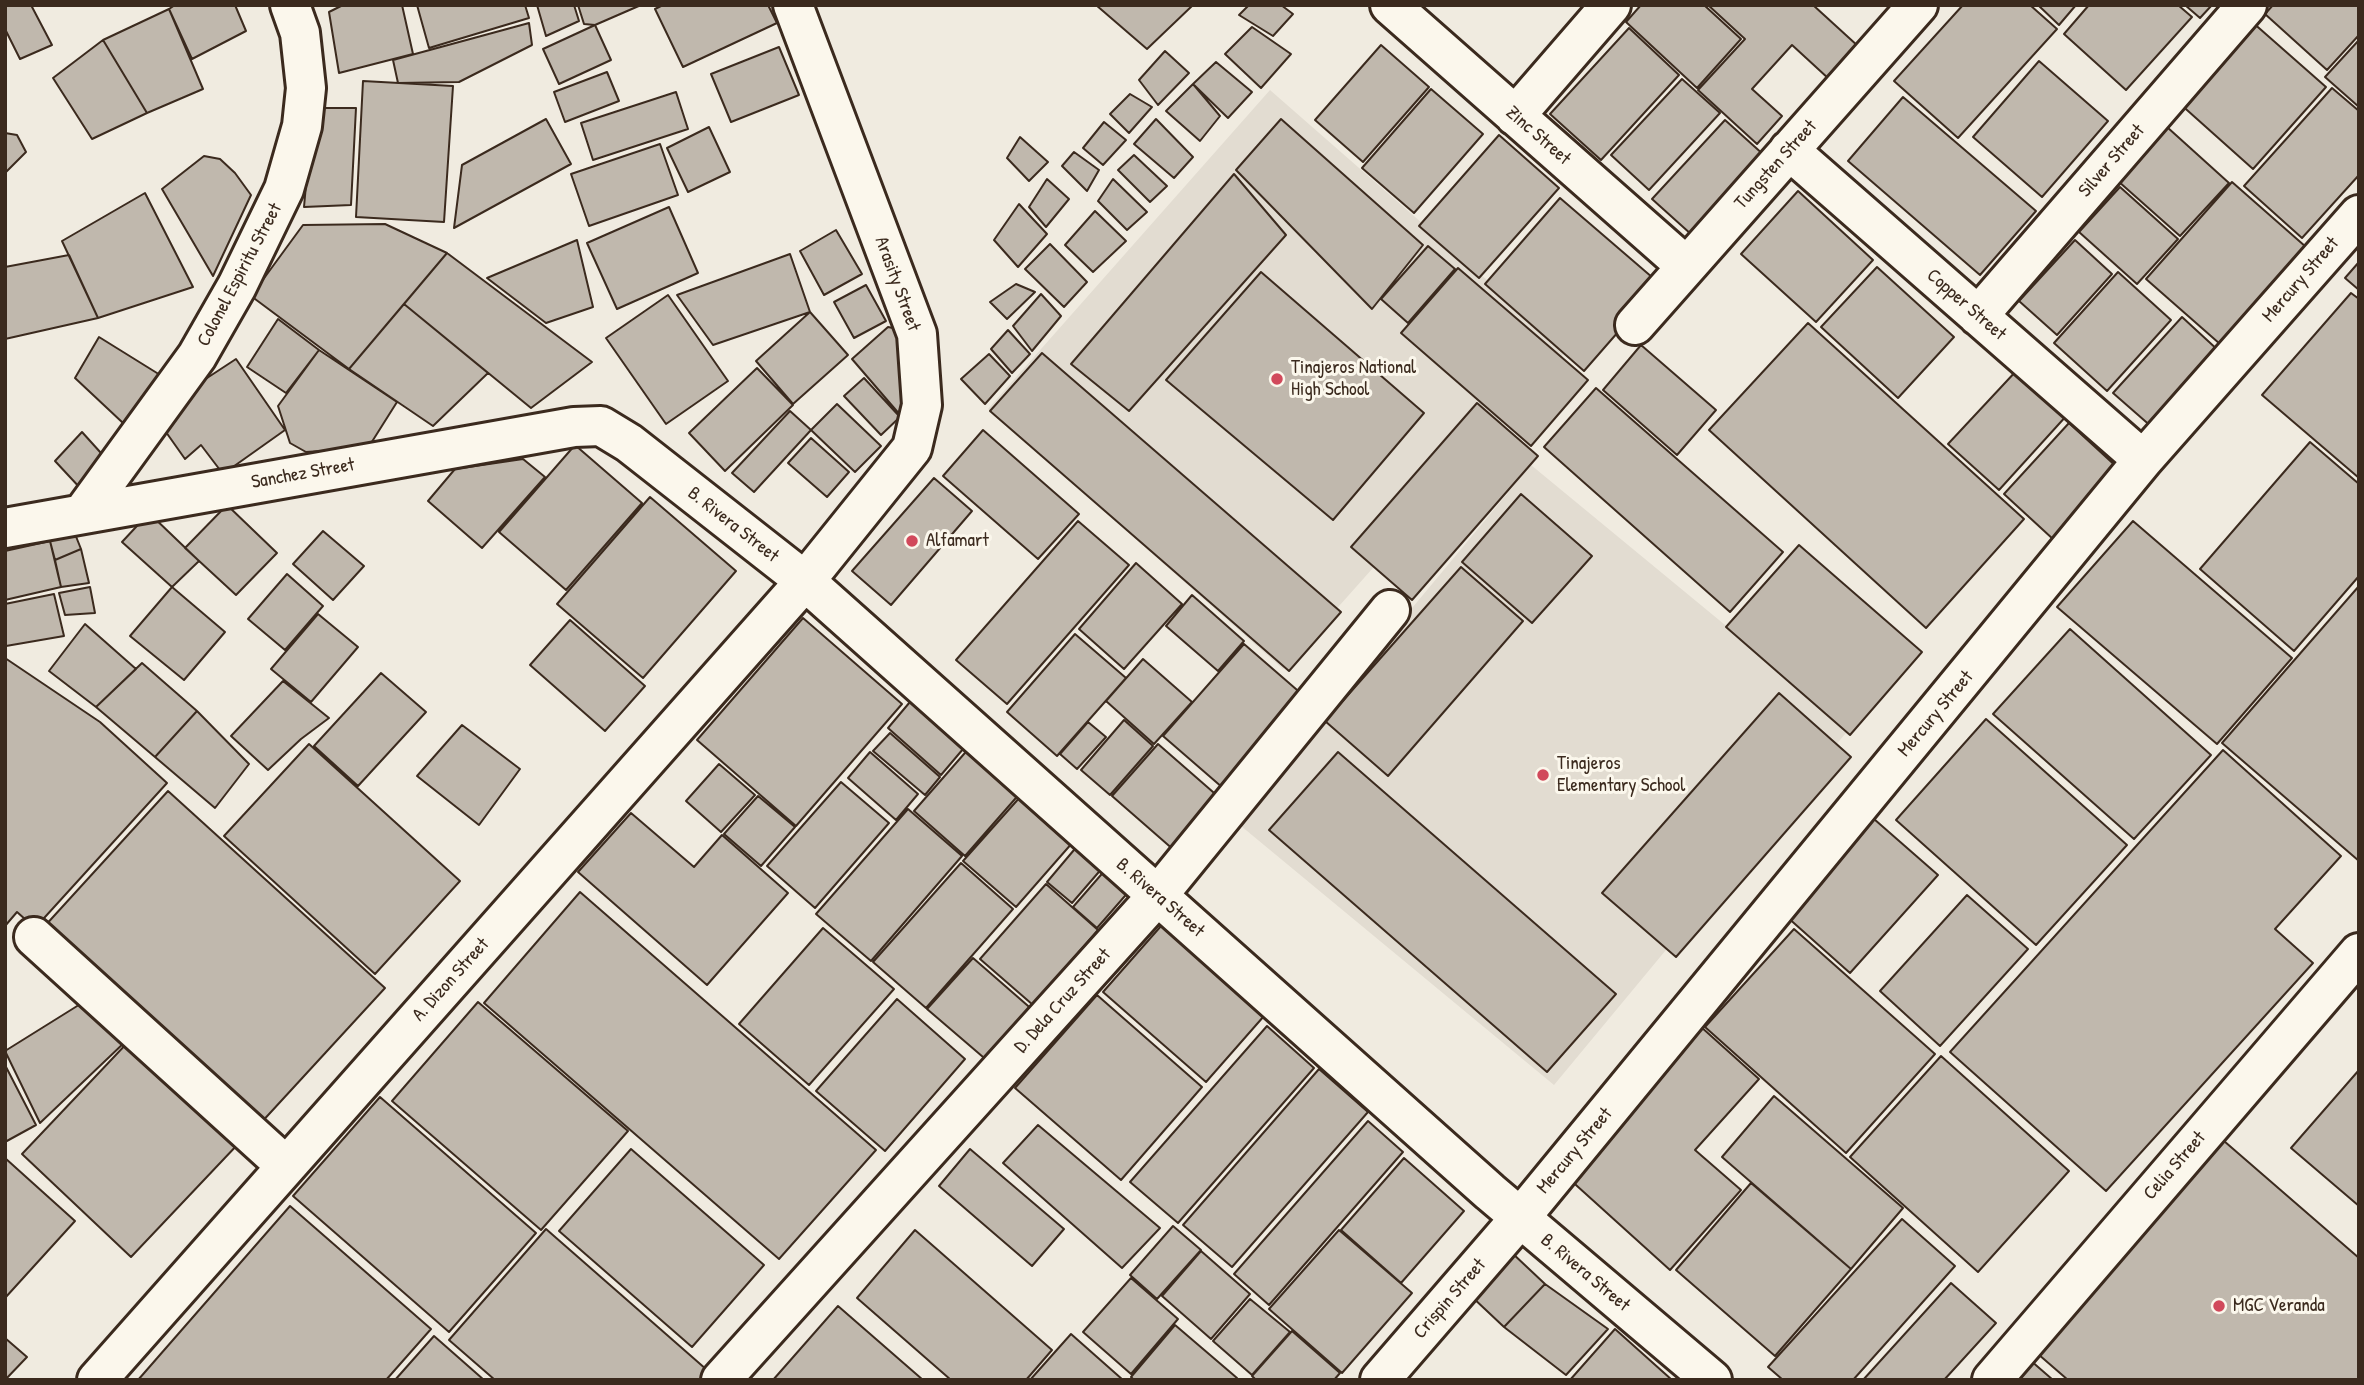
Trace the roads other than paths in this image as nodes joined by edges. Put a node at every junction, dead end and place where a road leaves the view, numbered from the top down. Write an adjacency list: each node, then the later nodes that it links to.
1 (290, 5): 15 (street, Colonel Espiritu Street)
2 (793, 5): 17 (street, Arasity Street)
3 (1390, 5): 7 (street, Zinc Street)
4 (1611, 5): 7 (street)
5 (1918, 5): 8 (street, Tungsten Street)
6 (2247, 5): 11 (street, Silver Street)
7 (1515, 116): 10 (street, Zinc Street)
8 (1789, 150): 10 (street, Tungsten Street); 11 (street, Copper Street)
9 (2359, 215): 14 (street, Mercury Street)
10 (1686, 266): 12 (street, Tungsten Street)
11 (1978, 316): 14 (street, Copper Street)
12 (1635, 325)
13 (601, 426): 15 (street, Sanchez Street); 17 (street, B. Rivera Street)
14 (2143, 460): 23 (street, Mercury Street)
15 (83, 513): 16 (street, Sanchez Street)
16 (5, 528)
17 (804, 581): 19 (street, B. Rivera Street); 22 (street, A. Dizon Street)
18 (1391, 610): 19 (street, D. Dela Cruz Street)
19 (1158, 895): 23 (street, B. Rivera Street); 25 (street, D. Dela Cruz Street)
20 (34, 937): 22 (street)
21 (2359, 953): 28 (street, Celia Street)
22 (286, 1166): 24 (street, A. Dizon Street)
23 (1520, 1218): 26 (street, Crispin Street); 27 (street, B. Rivera Street)
24 (97, 1380)
25 (721, 1380)
26 (1380, 1380)
27 (1712, 1380)
28 (1992, 1380)

